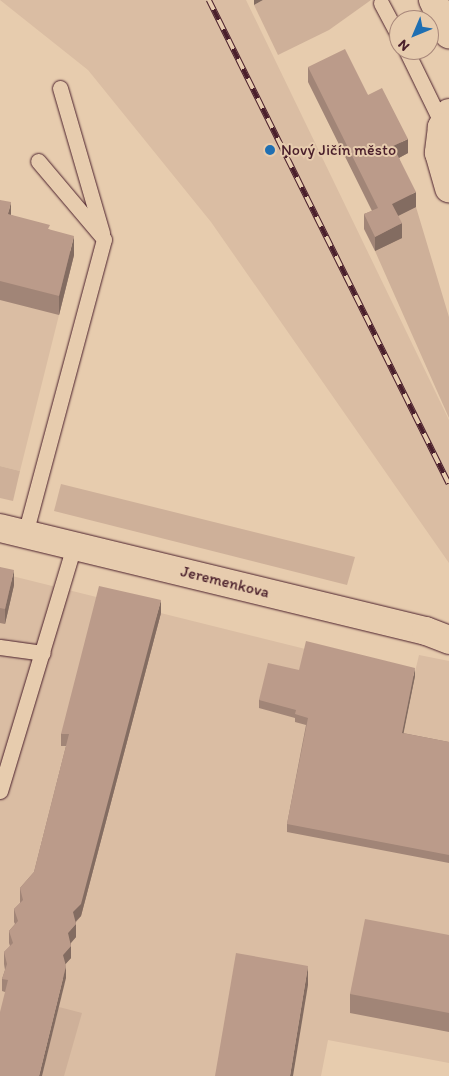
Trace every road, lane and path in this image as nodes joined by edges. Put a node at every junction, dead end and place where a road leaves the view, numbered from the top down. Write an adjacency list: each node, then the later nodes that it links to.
1 (433, 0): 4 (street)
2 (381, 3): 3 (lane)
3 (389, 18)
4 (449, 34)
5 (412, 60): 7 (lane)
6 (60, 88): 10 (lane)
7 (447, 121): 9 (street)
8 (38, 161): 10 (lane)
9 (449, 189)
10 (104, 239): 11 (lane)
11 (13, 531): 12 (street, Jeremenkova)
12 (74, 546): 13 (street, Jeremenkova); 15 (lane)
13 (449, 640)
14 (0, 647): 15 (lane)
15 (43, 653): 16 (lane)
16 (0, 791)

